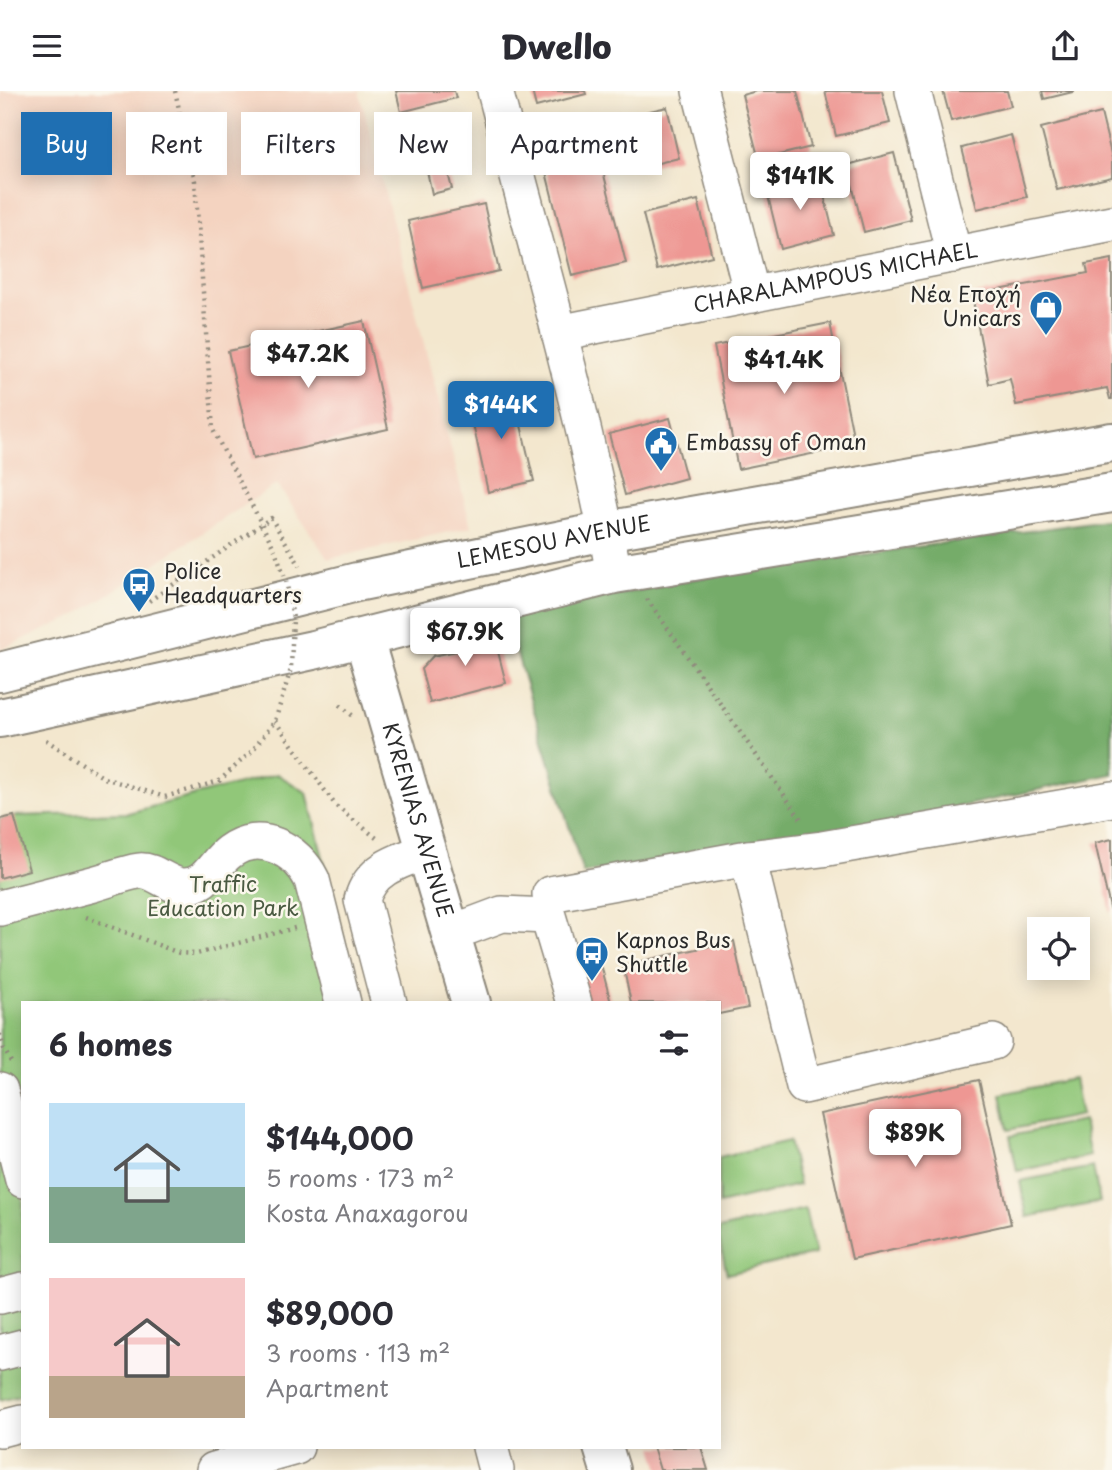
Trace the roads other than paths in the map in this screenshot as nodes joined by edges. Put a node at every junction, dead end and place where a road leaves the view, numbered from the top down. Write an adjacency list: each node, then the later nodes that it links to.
1 (495, 91): 7 (street)
2 (701, 91): 6 (street)
3 (914, 91): 5 (street)
4 (1112, 223): 5 (street, CHARALAMPOUS MICHAEL)
5 (954, 255): 6 (street, CHARALAMPOUS MICHAEL)
6 (752, 295): 7 (street, CHARALAMPOUS MICHAEL)
7 (559, 333): 10 (street)
8 (1112, 442): 10 (main road, LEMESOU AVENUE)
9 (1112, 492): 11 (main road, LEMESOU AVENUE)
10 (606, 531): 11 (street); 13 (main road, LEMESOU AVENUE)
11 (614, 574): 12 (main road, LEMESOU AVENUE)
12 (364, 639): 14 (main road, LEMESOU AVENUE); 16 (main road, KYRENIAS AVENUE)
13 (0, 673)
14 (0, 718)
15 (1112, 799): 17 (street)
16 (425, 852): 20 (main road, KYRENIAS AVENUE); 22 (street)
17 (748, 858): 18 (street); 25 (street)
18 (550, 894)
19 (0, 908): 21 (street)
20 (450, 930): 23 (main road, KYRENIAS AVENUE); 24 (street)
21 (342, 1001)
22 (387, 1001)
23 (470, 1001)
24 (573, 1001)
25 (993, 1042)
26 (8, 1095): 27 (street)
27 (21, 1169)
28 (21, 1291): 29 (street)
29 (0, 1296)
30 (21, 1348): 31 (street)
31 (0, 1353)
32 (21, 1424): 33 (street)
33 (0, 1429)
34 (289, 1449): 37 (street)
35 (491, 1449): 38 (street)
36 (604, 1449): 39 (main road)
37 (214, 1470)
38 (496, 1470)
39 (610, 1470)

